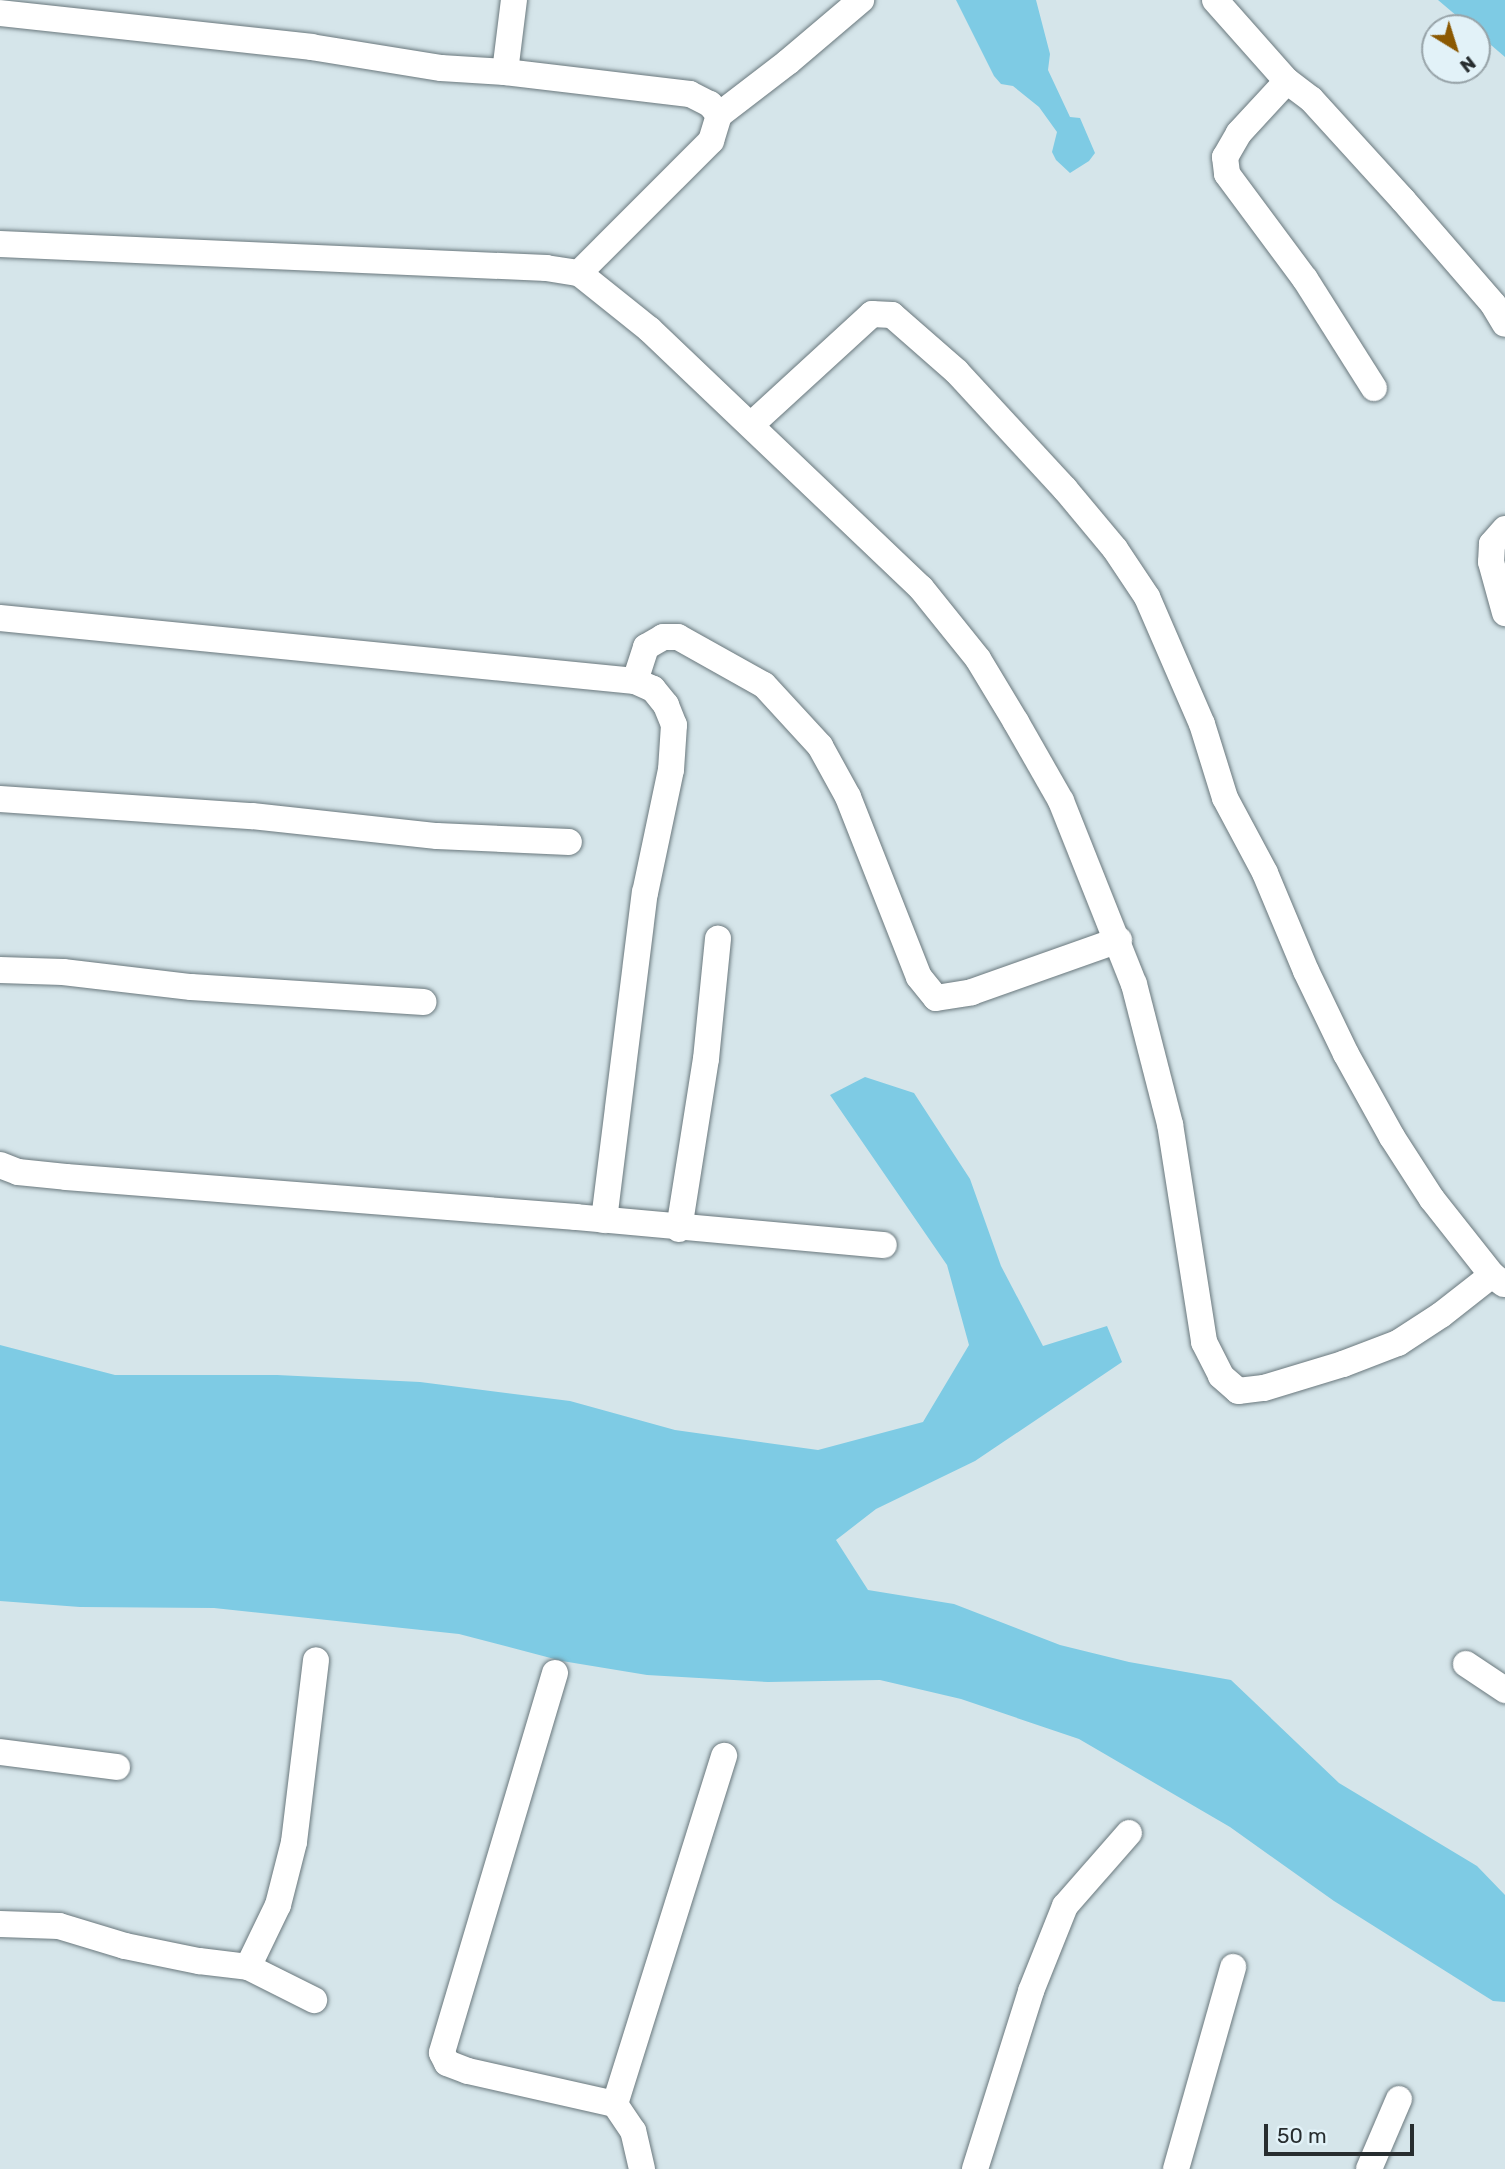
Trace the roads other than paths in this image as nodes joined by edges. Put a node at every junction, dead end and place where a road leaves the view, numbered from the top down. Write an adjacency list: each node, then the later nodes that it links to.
1 (514, 0): 5 (street)
2 (861, 0): 7 (street)
3 (1215, 0): 6 (street)
4 (0, 13): 5 (street)
5 (505, 72): 7 (street)
6 (1287, 81): 10 (street); 11 (street)
7 (719, 115): 9 (street)
8 (0, 244): 9 (street)
9 (579, 273): 12 (street)
10 (1505, 324)
11 (1374, 388)
12 (752, 424): 20 (street); 27 (street)
13 (1505, 529): 14 (street)
14 (1505, 613)
15 (0, 618): 16 (street)
16 (635, 681): 20 (street); 24 (street)
17 (0, 799): 18 (street)
18 (569, 842)
19 (718, 939): 25 (street)
20 (1119, 940): 27 (street)
21 (0, 970): 22 (street)
22 (424, 1002)
23 (0, 1165): 24 (street)
24 (604, 1220): 25 (street)
25 (679, 1229): 26 (street)
26 (884, 1245)
27 (1498, 1280)
28 (316, 1660): 37 (street)
29 (1465, 1664): 31 (street)
30 (555, 1673): 41 (street)
31 (1505, 1690)
32 (0, 1752): 34 (street)
33 (724, 1756): 41 (street)
34 (117, 1767)
35 (1129, 1833): 43 (street)
36 (0, 1924): 37 (street)
37 (248, 1967): 39 (street)
38 (1233, 1967): 44 (street)
39 (314, 2000)
40 (1399, 2099): 45 (street)
41 (615, 2104): 42 (street)
42 (642, 2169)
43 (975, 2169)
44 (1176, 2169)
45 (1369, 2169)

